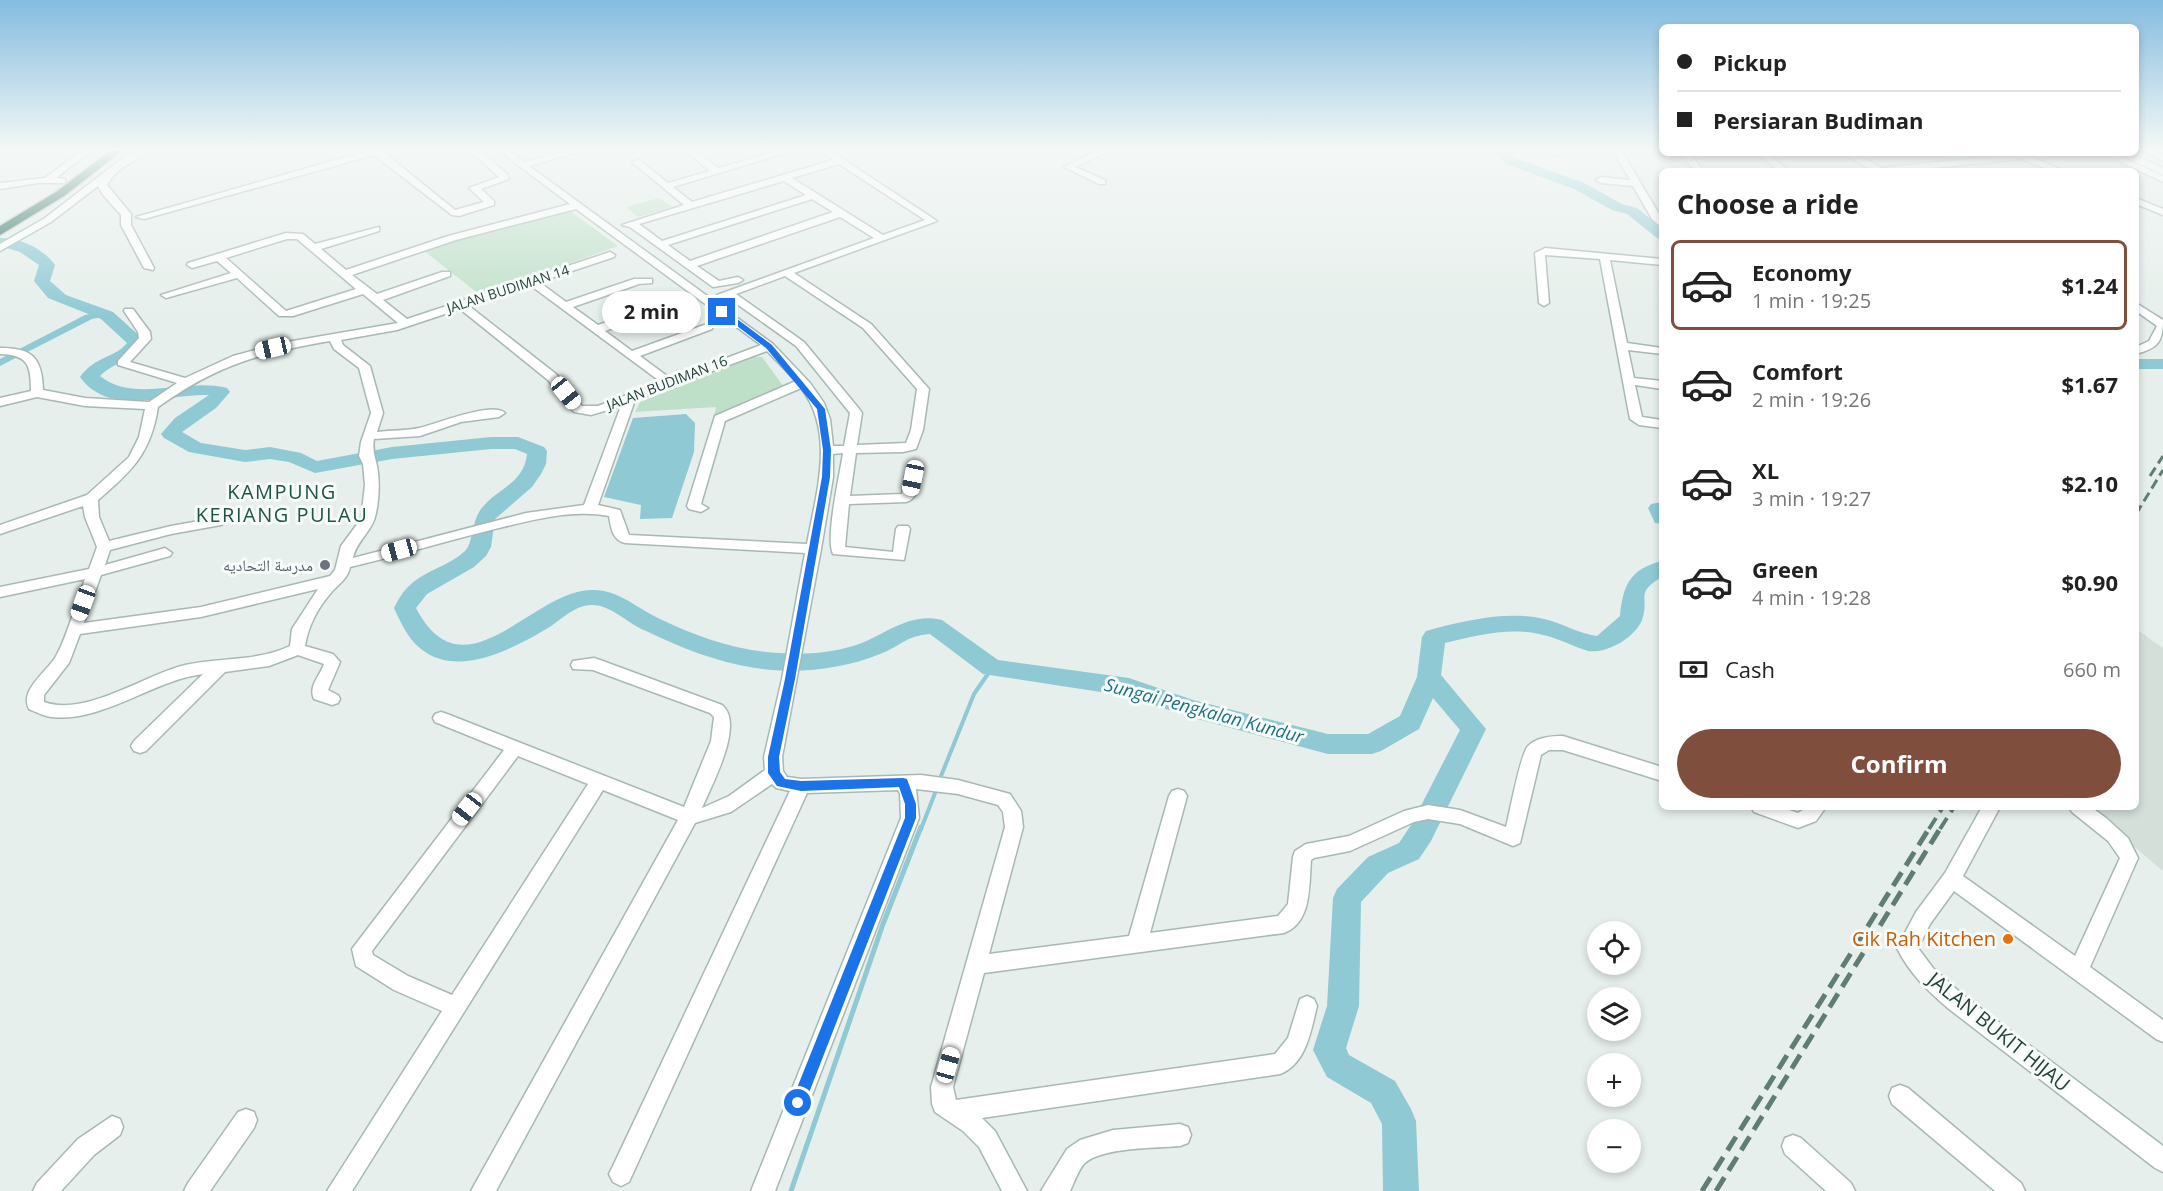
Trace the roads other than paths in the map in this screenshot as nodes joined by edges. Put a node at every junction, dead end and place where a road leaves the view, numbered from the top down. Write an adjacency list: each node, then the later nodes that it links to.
1 (22, 207): 19 (highway)
2 (40, 207): 24 (highway)
3 (66, 207): 27 (street)
4 (119, 207): 35 (street)
5 (175, 207): 18 (street)
6 (445, 207): 7 (street)
7 (481, 207)
8 (573, 207): 38 (street)
9 (581, 207): 23 (street)
10 (685, 207): 21 (street)
11 (778, 207): 26 (street)
12 (831, 207): 16 (street)
13 (911, 207): 25 (street)
14 (1648, 207): 20 (street)
15 (2163, 212): 17 (street)
16 (841, 213): 25 (street); 34 (street)
17 (2139, 215)
18 (141, 216)
19 (0, 221)
20 (1659, 221)
21 (632, 224): 23 (street); 26 (street)
22 (376, 230): 28 (street)
23 (613, 230): 46 (street)
24 (0, 231)
25 (877, 236): 34 (street); 36 (street)
26 (661, 244): 34 (street)
27 (0, 248)
28 (313, 248): 31 (street); 38 (street)
29 (610, 255): 41 (street, JALAN BUDIMAN 14)
30 (1604, 256): 32 (street); 48 (street); 59 (street)
31 (219, 257): 33 (street); 37 (street)
32 (1659, 262)
33 (192, 265)
34 (689, 265)
35 (148, 268)
36 (786, 272): 43 (street); 77 (street)
37 (240, 274): 42 (street); 44 (street)
38 (344, 274): 42 (street)
39 (446, 274): 45 (street)
40 (648, 280): 50 (street)
41 (532, 282): 49 (street, JALAN BUDIMAN 14); 50 (street)
42 (363, 290): 45 (street)
43 (728, 293): 46 (street); 77 (street)
44 (166, 295)
45 (375, 299): 53 (street)
46 (707, 300): 58 (street)
47 (676, 302): 56 (street)
48 (1544, 303)
49 (461, 305): 53 (street, JALAN BUDIMAN 14); 70 (street, JALAN BUDIMAN 16)
50 (564, 306): 56 (street)
51 (2139, 309): 54 (street)
52 (129, 311): 67 (street)
53 (406, 324): 57 (street, JALAN BUDIMAN 14)
54 (2163, 325): 60 (street)
55 (708, 327): 63 (street)
56 (596, 330): 63 (street)
57 (335, 339): 67 (street, JALAN BUDIMAN 14); 75 (street)
58 (769, 346): 65 (street, JALAN BUDIMAN 16); 66 (street)
59 (1622, 346): 61 (street); 64 (street)
60 (2139, 349)
61 (1659, 351)
62 (9, 353): 69 (street)
63 (631, 356): 65 (street)
64 (1628, 381): 68 (street); 74 (street)
65 (669, 383): 70 (street, JALAN BUDIMAN 16)
66 (802, 383): 76 (street); 82 (street)
67 (182, 385): 72 (street, JALAN BUDIMAN 14)
68 (1659, 385)
69 (37, 393): 71 (street); 72 (street)
70 (630, 398): 81 (street)
71 (0, 402)
72 (154, 404): 79 (street)
73 (499, 413): 75 (street)
74 (1659, 424)
75 (369, 436): 89 (street)
76 (827, 450): 77 (street); 87 (street)
77 (852, 450): 80 (street)
78 (912, 476): 80 (street)
79 (92, 498): 85 (street); 86 (street)
80 (843, 500): 84 (street)
81 (590, 508): 87 (street); 89 (street)
82 (701, 508)
83 (221, 521): 86 (street)
84 (903, 529)
85 (0, 530)
86 (104, 547): 90 (street)
87 (814, 549): 101 (street)
88 (165, 554): 90 (street)
89 (345, 564): 91 (street)
90 (96, 572): 92 (street); 93 (street)
91 (333, 580): 93 (street); 94 (street)
92 (0, 592)
93 (73, 630): 96 (street)
94 (297, 649): 96 (street); 97 (street)
95 (579, 665): 111 (street)
96 (219, 668): 99 (street)
97 (332, 699)
98 (441, 718): 100 (street)
99 (140, 746)
100 (514, 749): 103 (street); 117 (street)
101 (774, 773): 105 (street); 111 (street)
102 (1659, 773): 113 (street)
103 (599, 782): 111 (street); 117 (street)
104 (912, 782): 105 (street); 114 (street); 131 (street)
105 (801, 786): 126 (street)
106 (1178, 796): 113 (street)
107 (1768, 810): 108 (street)
108 (1814, 810)
109 (1989, 810): 112 (street, JALAN BUKIT HIJAU)
110 (2082, 810): 115 (street)
111 (689, 817): 130 (street)
112 (1952, 879): 115 (street); 125 (street, JALAN BUKIT HIJAU)
113 (1137, 944): 114 (street)
114 (977, 965): 120 (street)
115 (2078, 971): 118 (street)
116 (1307, 1006): 120 (street)
117 (456, 1007): 129 (street)
118 (2163, 1032)
119 (1900, 1096): 135 (street)
120 (953, 1111): 132 (street)
121 (246, 1120): 128 (street)
122 (112, 1127): 127 (street)
123 (1180, 1135): 133 (street)
124 (1793, 1146): 134 (street)
125 (2163, 1160)
126 (621, 1174)
127 (45, 1191)
128 (196, 1191)
129 (339, 1191)
130 (483, 1191)
131 (764, 1191)
132 (1015, 1191)
133 (1053, 1191)
134 (1843, 1191)
135 (2013, 1191)

